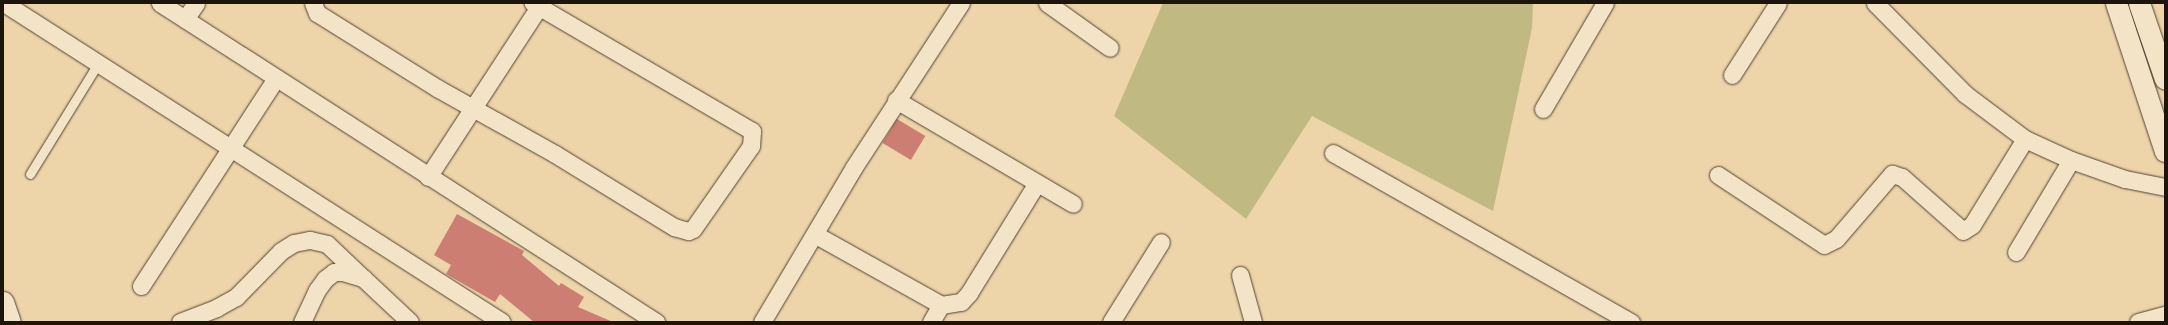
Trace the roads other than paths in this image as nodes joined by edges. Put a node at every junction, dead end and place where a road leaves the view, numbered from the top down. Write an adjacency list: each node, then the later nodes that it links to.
1 (4, 3): 15 (street)
2 (160, 3): 13 (street)
3 (196, 3): 13 (street)
4 (312, 3): 20 (street)
5 (961, 3): 19 (street)
6 (1047, 3): 14 (street)
7 (1605, 3): 21 (street)
8 (1778, 3): 16 (street)
9 (1875, 3): 22 (street)
10 (2116, 3): 24 (street)
11 (2139, 3): 18 (street)
12 (536, 5): 20 (street); 20 (street)
13 (185, 19): 17 (street)
14 (1110, 48)
15 (100, 62): 23 (street); 27 (lane)
16 (1732, 75)
17 (276, 78): 23 (street); 29 (street)
18 (2165, 79)
19 (896, 100): 30 (street); 33 (street)
20 (472, 109): 29 (street)
21 (1543, 109)
22 (2025, 139): 26 (street); 28 (street)
23 (232, 148): 38 (street); 46 (street)
24 (2165, 151)
25 (1333, 153): 52 (street)
26 (2071, 160): 31 (street); 35 (street)
27 (30, 174)
28 (1718, 175)
29 (428, 177): 47 (street)
30 (1037, 183): 32 (street); 40 (street)
31 (2165, 187)
32 (1073, 204)
33 (816, 235): 40 (street); 48 (street)
34 (1161, 242): 50 (street)
35 (2016, 252)
36 (1240, 275): 51 (street)
37 (363, 278): 43 (street); 44 (street); 45 (street)
38 (141, 286)
39 (3, 302): 42 (street)
40 (941, 305): 49 (street)
41 (2165, 315): 53 (street)
42 (10, 322)
43 (180, 322)
44 (302, 322)
45 (410, 322)
46 (502, 322)
47 (656, 322)
48 (762, 322)
49 (931, 322)
50 (1111, 322)
51 (1253, 322)
52 (1631, 322)
53 (2138, 322)

